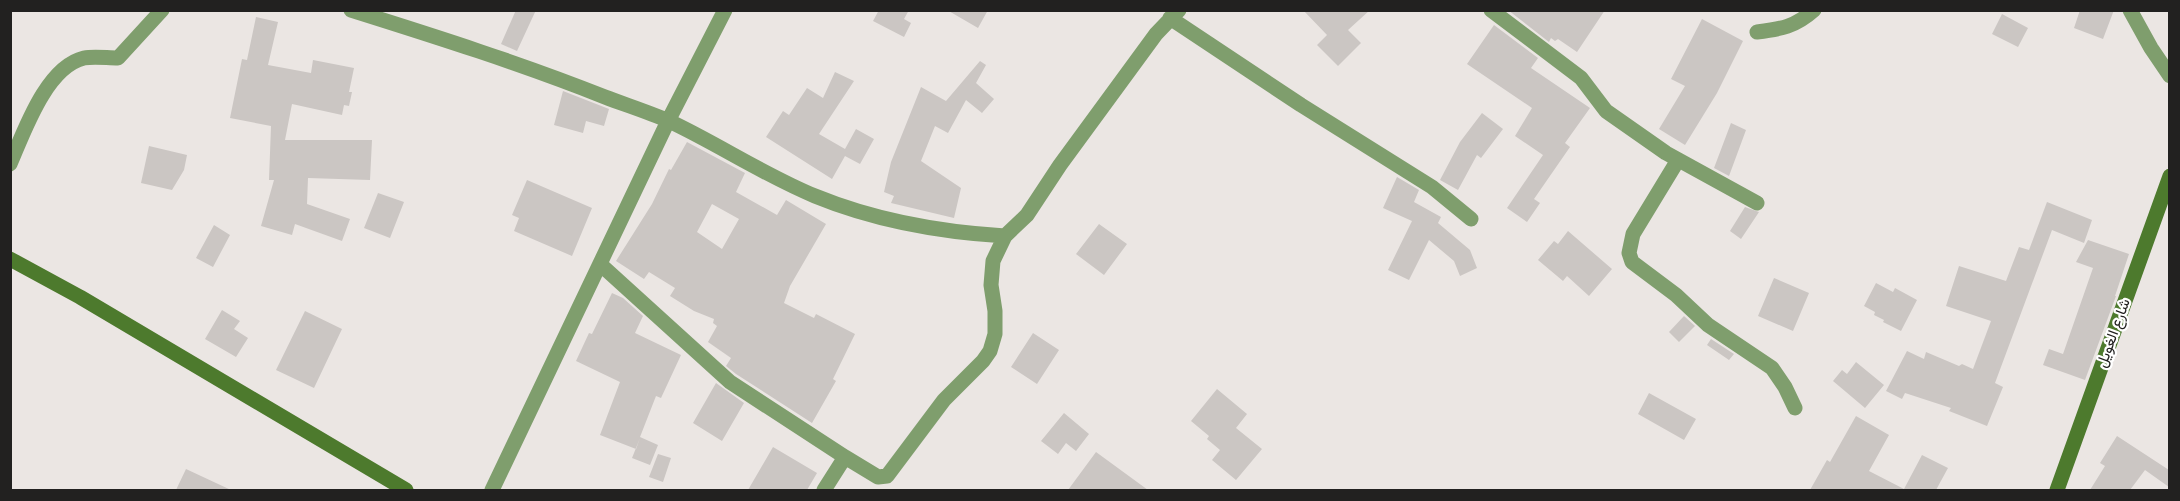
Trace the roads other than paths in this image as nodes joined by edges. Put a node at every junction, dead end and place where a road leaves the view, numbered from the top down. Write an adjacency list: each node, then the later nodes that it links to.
1 (162, 10): 12 (street)
2 (351, 10): 10 (street)
3 (725, 10): 10 (street)
4 (1491, 10): 11 (street)
5 (1814, 10): 8 (street)
6 (2130, 10): 9 (street)
7 (1174, 14): 15 (street); 16 (street)
8 (1757, 32)
9 (2169, 76)
10 (668, 121): 16 (street); 18 (street)
11 (1678, 160): 14 (street); 19 (street)
12 (10, 164)
13 (2169, 176): 24 (street, شارع الغويل)
14 (1757, 203)
15 (1471, 219)
16 (1005, 236): 20 (street)
17 (10, 259): 21 (street)
18 (600, 264): 20 (street); 22 (street)
19 (1795, 408)
20 (845, 458): 23 (street)
21 (406, 490)
22 (492, 490)
23 (824, 490)
24 (2057, 490)

